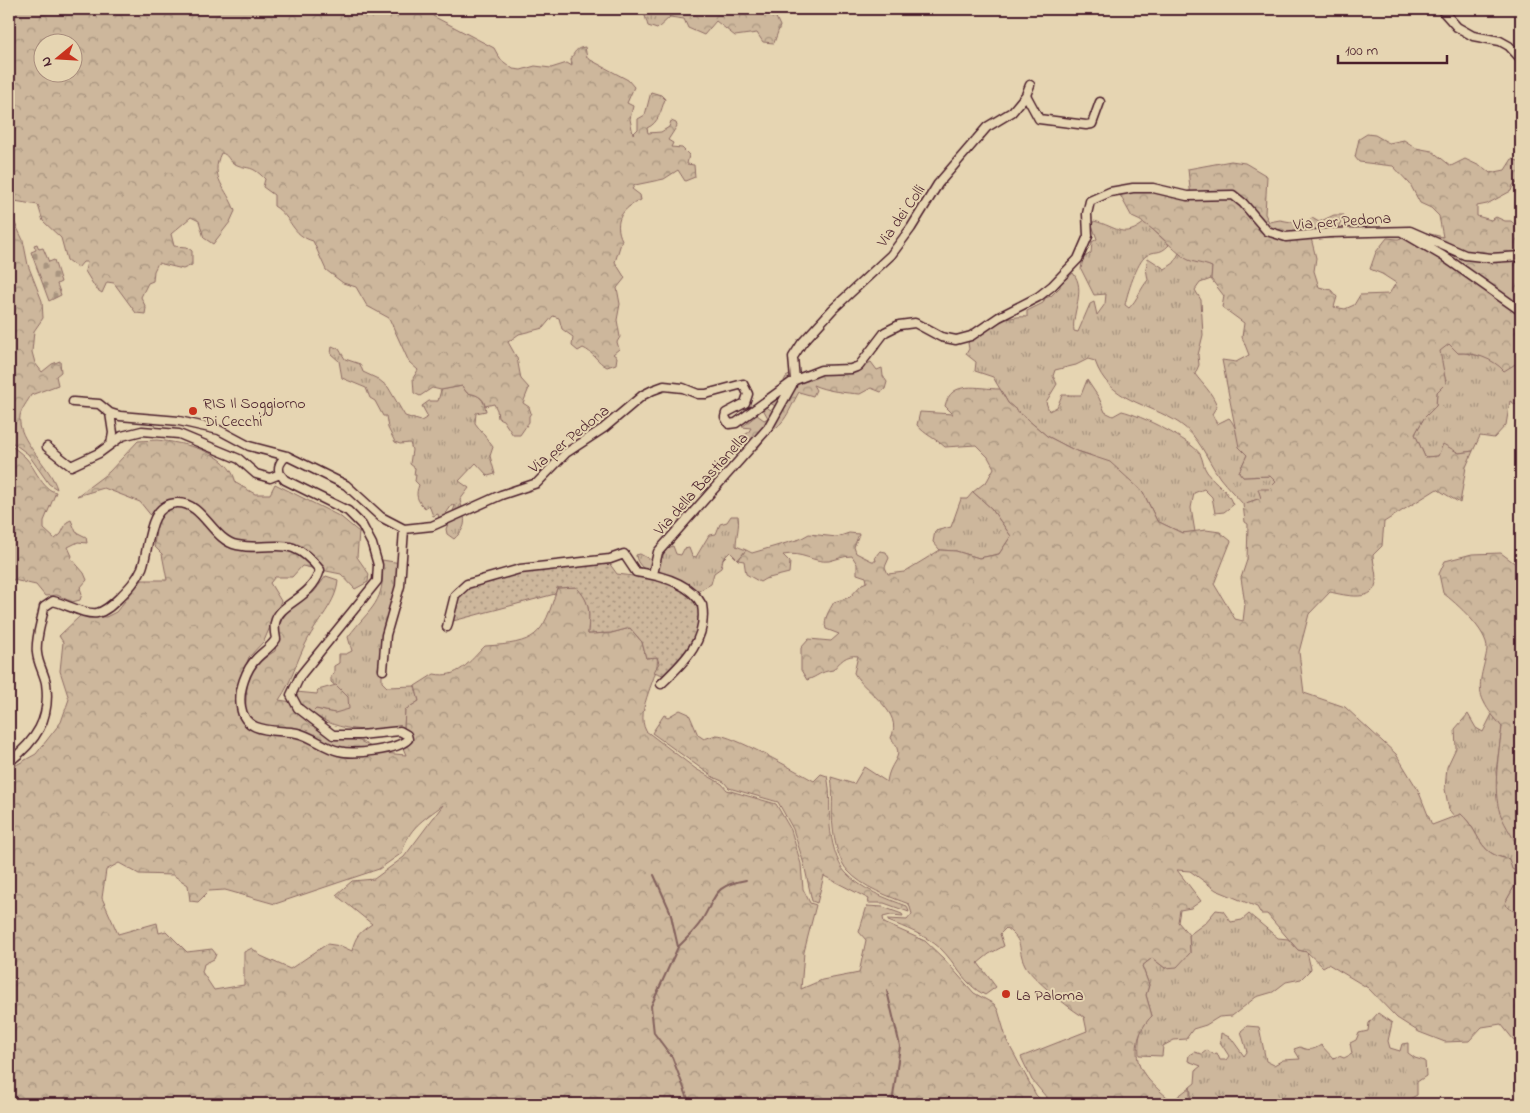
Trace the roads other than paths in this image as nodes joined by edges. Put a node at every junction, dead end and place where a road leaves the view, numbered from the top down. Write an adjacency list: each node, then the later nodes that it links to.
1 (1441, 9): 2 (street)
2 (1521, 59)
3 (1030, 85): 4 (street, Via dei Colli)
4 (1026, 95): 5 (street); 9 (street, Via dei Colli)
5 (1100, 102)
6 (1399, 230): 7 (street, Via per Pedona); 8 (street); 9 (street, Via per Pedona)
7 (1521, 256)
8 (1521, 311)
9 (795, 380): 16 (street, Via per Pedona); 17 (street, Via della Bastianella)
10 (73, 402): 11 (street)
11 (110, 413): 12 (street); 14 (street)
12 (111, 444): 13 (street); 15 (street)
13 (47, 447)
14 (288, 456): 15 (street); 16 (street)
15 (280, 474): 21 (street)
16 (404, 529): 19 (street)
17 (653, 574): 18 (street); 20 (street)
18 (447, 627)
19 (382, 670)
20 (661, 684)
21 (9, 762)

